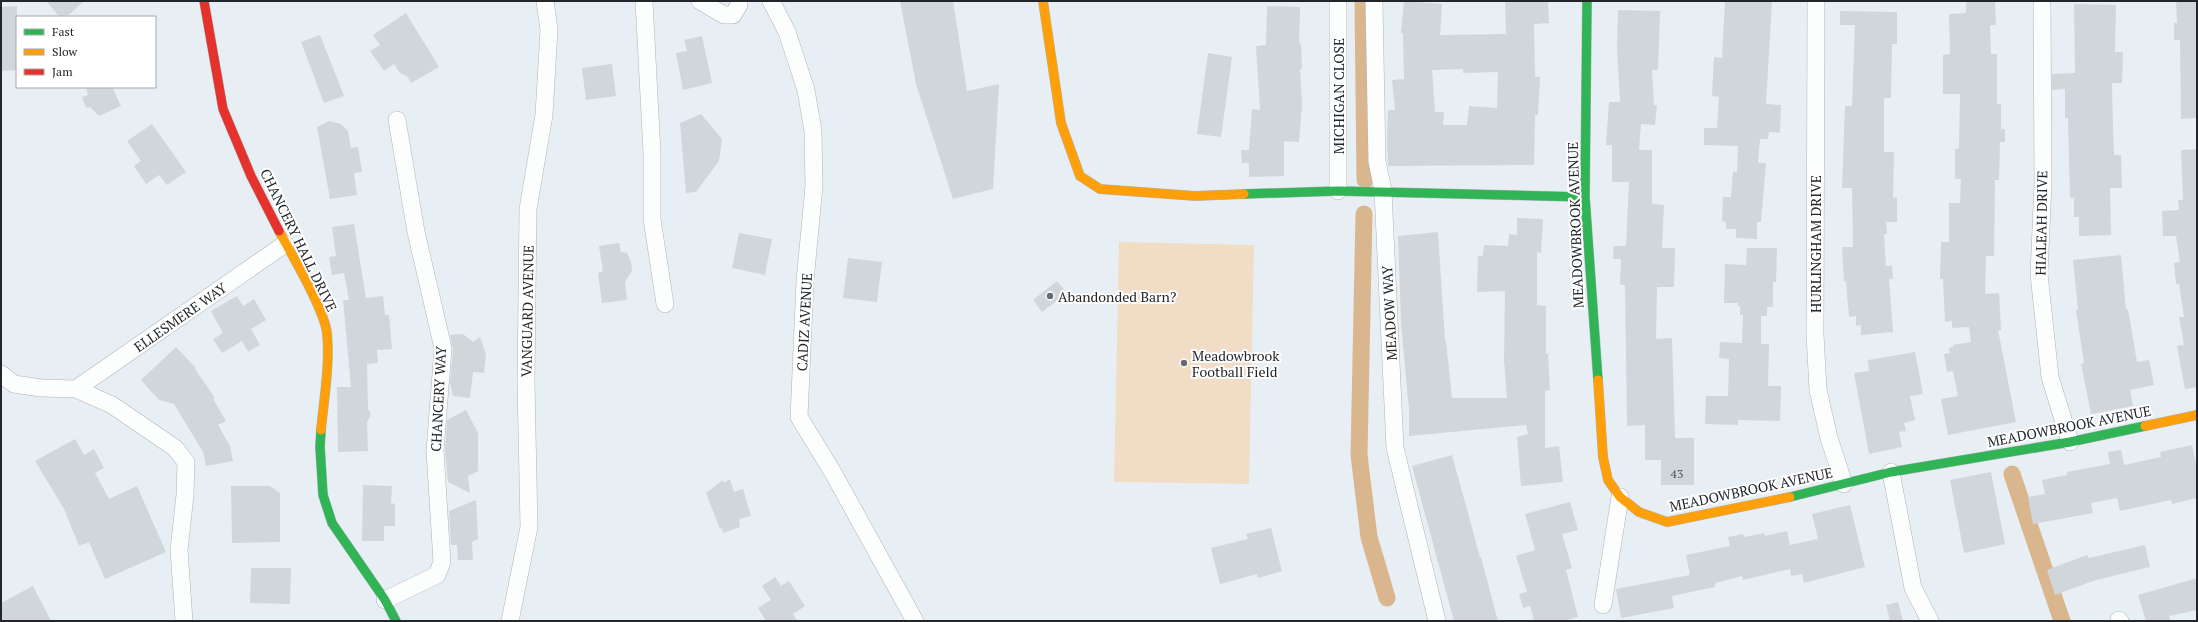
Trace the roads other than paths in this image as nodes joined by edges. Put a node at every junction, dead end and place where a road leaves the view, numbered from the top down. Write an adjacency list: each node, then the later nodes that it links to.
1 (204, 1): 17 (street, CHANCERY HALL DRIVE)
2 (545, 1): 30 (street, VANGUARD AVENUE)
3 (644, 1): 18 (street)
4 (700, 1): 5 (street)
5 (739, 1)
6 (771, 1): 31 (street, CADIZ AVENUE)
7 (1043, 1): 14 (street)
8 (1338, 1): 14 (street, MICHIGAN CLOSE)
9 (1374, 1): 15 (street, MEADOW WAY)
10 (1587, 1): 16 (street, MEADOWBROOK AVENUE)
11 (1816, 1): 24 (street, HURLINGHAM DRIVE)
12 (2042, 1): 22 (street, HIALEAH DRIVE)
13 (397, 120): 26 (street, CHANCERY WAY)
14 (1338, 191): 15 (street)
15 (1384, 191): 16 (street); 32 (street, MEADOW WAY)
16 (1585, 196): 25 (street, MEADOWBROOK AVENUE)
17 (285, 244): 20 (street, ELLESMERE WAY); 26 (street, CHANCERY HALL DRIVE)
18 (665, 304)
19 (1, 374): 20 (street)
20 (76, 389): 28 (street)
21 (2197, 415): 22 (street, MEADOWBROOK AVENUE)
22 (2070, 442): 23 (street, MEADOWBROOK AVENUE)
23 (1891, 472): 24 (street, MEADOWBROOK AVENUE); 33 (street)
24 (1844, 484): 25 (street, MEADOWBROOK AVENUE)
25 (1620, 497): 27 (street)
26 (385, 600): 29 (street, CHANCERY HALL DRIVE)
27 (1603, 605)
28 (184, 621)
29 (396, 621)
30 (510, 621)
31 (915, 621)
32 (1438, 621)
33 (1930, 621)

